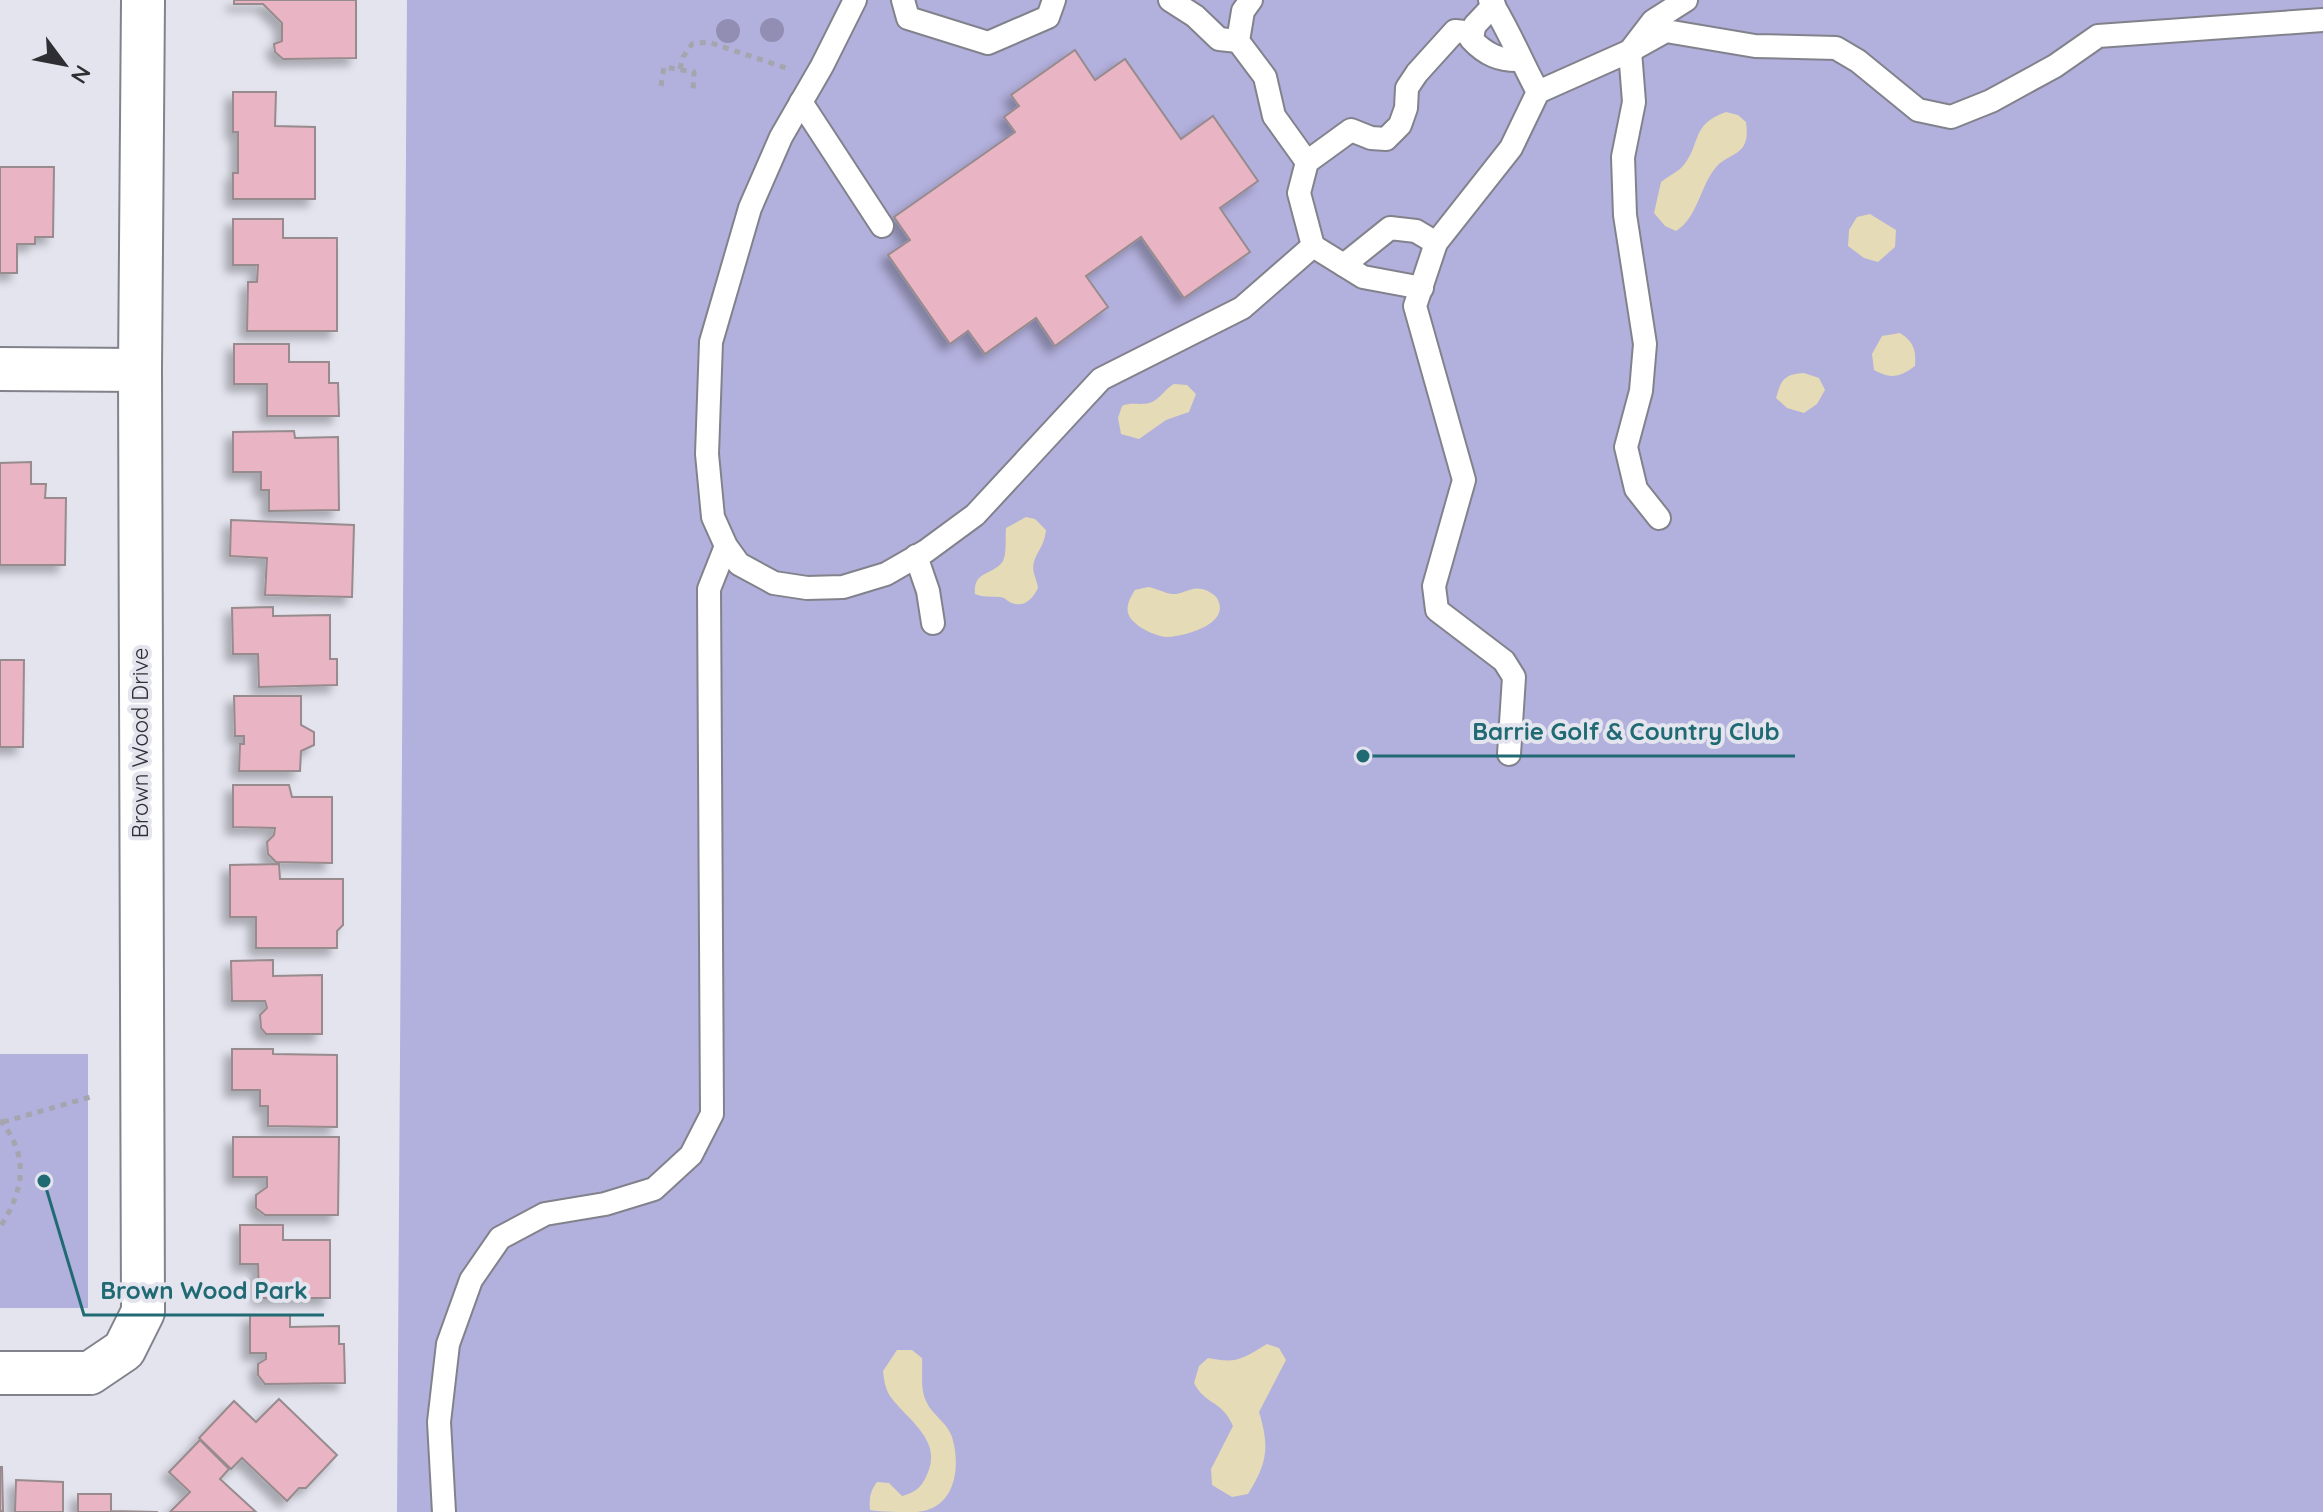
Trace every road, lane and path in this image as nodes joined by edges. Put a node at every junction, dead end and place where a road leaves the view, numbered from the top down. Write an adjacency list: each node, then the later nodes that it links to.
1 (143, 0): 27 (street, Brown Wood Drive)
2 (855, 0): 15 (lane)
3 (903, 0): 4 (lane)
4 (1054, 0)
5 (1170, 0): 11 (lane)
6 (1251, 0): 11 (lane)
7 (1686, 0): 12 (lane)
8 (1492, 3): 10 (lane); 13 (lane)
9 (2323, 20): 12 (lane)
10 (1473, 33): 13 (lane); 20 (lane)
11 (1238, 41): 20 (lane)
12 (1630, 51): 18 (lane); 28 (lane)
13 (1521, 60): 18 (lane)
14 (680, 69): 15 (path); 16 (path); 17 (path)
15 (816, 77): 19 (lane)
16 (661, 86)
17 (693, 92)
18 (1538, 92): 22 (lane)
19 (801, 102): 21 (lane); 29 (lane)
20 (1307, 162): 23 (lane)
21 (882, 226)
22 (1436, 243): 24 (lane); 25 (lane)
23 (1313, 246): 24 (lane); 30 (lane)
24 (1344, 265): 25 (lane)
25 (1422, 288): 32 (lane)
26 (0, 369): 27 (street)
27 (140, 370): 36 (street, Brown Wood Drive)
28 (1659, 518)
29 (726, 546): 30 (lane); 37 (lane)
30 (916, 556): 31 (lane)
31 (933, 623)
32 (1509, 754)
33 (94, 1096): 34 (path)
34 (1, 1121): 35 (path)
35 (0, 1227)
36 (0, 1373)
37 (444, 1512)

